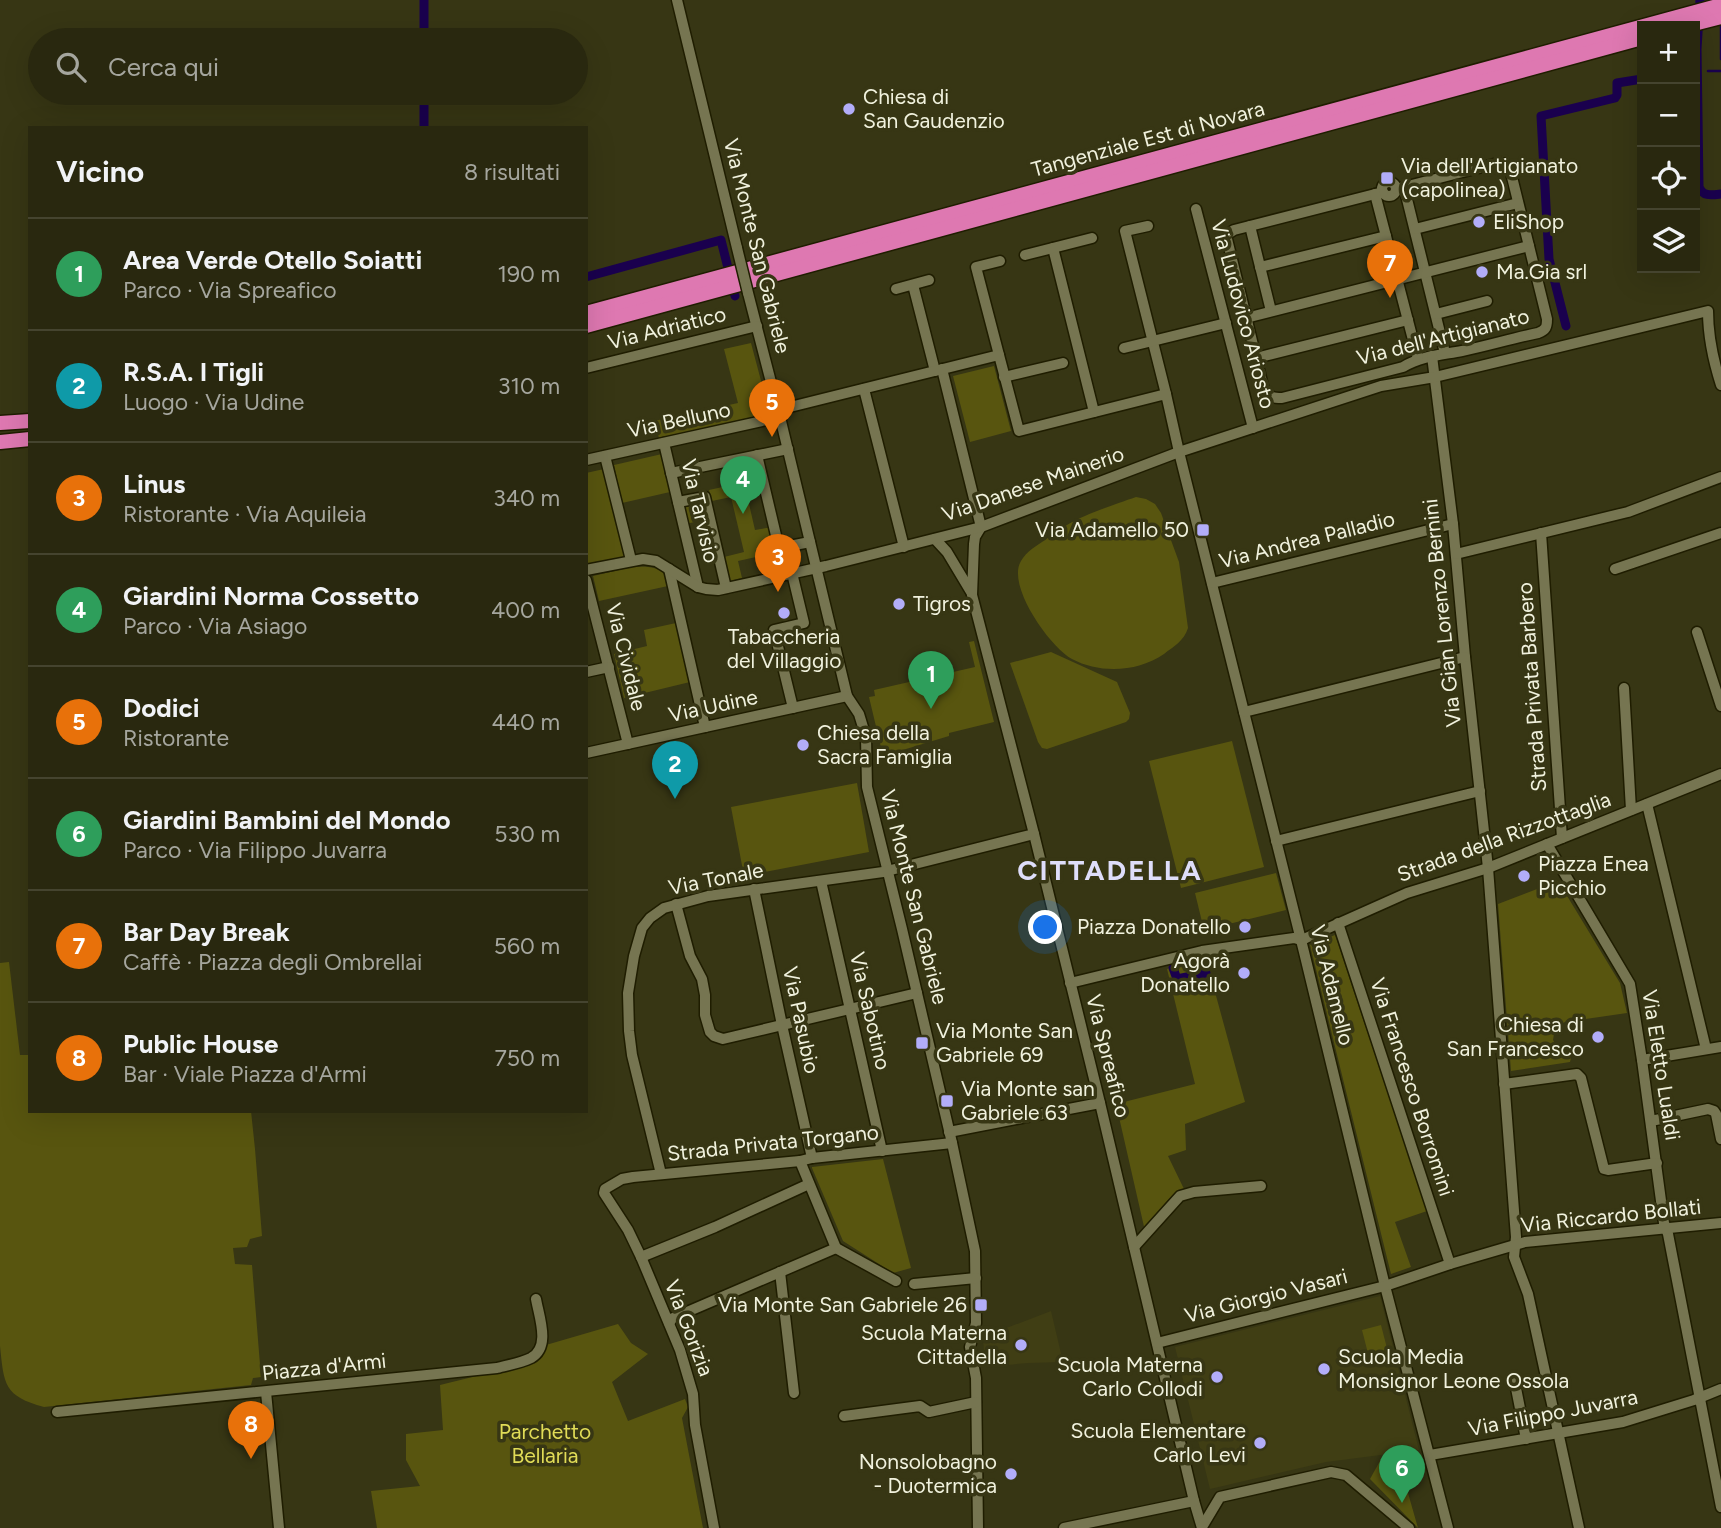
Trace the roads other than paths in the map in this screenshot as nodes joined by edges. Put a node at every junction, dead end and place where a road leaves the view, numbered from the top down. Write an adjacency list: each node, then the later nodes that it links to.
1 (677, 0): 33 (street, Via Monte San Gabriele, bridge)
2 (1715, 12): 3 (highway, Tangenziale Est di Novara)
3 (1690, 21)
4 (1637, 35): 27 (highway, Tangenziale Est di Novara)
5 (1637, 39): 32 (highway, Tangenziale Est di Novara)
6 (1400, 188): 7 (street, Via dell'Artigianato); 8 (street, Via dell'Artigianato); 12 (street)
7 (1379, 193): 11 (street, Via dell'Artigianato); 13 (street)
8 (1518, 203): 12 (street); 15 (street, Via dell'Artigianato)
9 (1196, 209): 31 (street, Via Ludovico Ariosto)
10 (1149, 226): 34 (street, Via Adamello)
11 (1250, 226): 19 (street); 29 (street, Via dell'Artigianato)
12 (1415, 229): 20 (street)
13 (1386, 236): 19 (street); 21 (street)
14 (1092, 238): 16 (street)
15 (1529, 246): 20 (street); 36 (street, Via dell'Artigianato)
16 (1053, 248): 17 (street); 49 (street)
17 (1025, 255)
18 (1000, 261): 37 (street)
19 (1260, 267): 26 (street)
20 (1425, 272): 21 (street); 28 (street)
21 (1396, 279): 26 (street); 30 (street)
22 (929, 280): 23 (street)
23 (913, 285): 24 (street); 43 (street)
24 (896, 289)
25 (1487, 301): 28 (street)
26 (1271, 311): 29 (street)
27 (588, 312)
28 (1436, 314): 36 (street)
29 (1246, 317): 39 (street, Via dell'Artigianato)
30 (1408, 320): 39 (street); 40 (street)
31 (1226, 323): 34 (street); 54 (street, Via Ludovico Ariosto)
32 (588, 325)
33 (757, 326): 42 (street, Via Adriatico); 50 (street, Via Monte San Gabriele)
34 (1153, 341): 35 (street); 48 (street, Via Adamello)
35 (1124, 348)
36 (1446, 353): 38 (street, Via dell'Artigianato)
37 (999, 355): 43 (street, Via Belluno); 44 (street)
38 (1432, 356): 40 (street, Via dell'Artigianato); 45 (street, Via Gian Lorenzo Bernini)
39 (1256, 358): 40 (street, Via dell'Artigianato)
40 (1418, 359)
41 (1063, 363): 44 (street)
42 (588, 368)
43 (939, 370): 47 (street, Via Belluno); 70 (street)
44 (1004, 377): 49 (street)
45 (1435, 377): 46 (street, Via Danese Mainerio); 54 (street, Via Danese Mainerio); 69 (street, Via Gian Lorenzo Bernini)
46 (1721, 385)
47 (864, 389): 50 (street, Via Belluno); 75 (street)
48 (1166, 394): 49 (street); 62 (street, Via Adamello)
49 (1094, 412)
50 (779, 414): 58 (street, Via Belluno); 61 (street, Via Monte San Gabriele)
51 (28, 421): 52 (highway)
52 (0, 423)
53 (28, 427): 55 (highway)
54 (1253, 428): 62 (street, Via Danese Mainerio)
55 (0, 430)
56 (28, 439): 57 (highway)
57 (0, 442)
58 (664, 443): 64 (street, Via Belluno); 66 (street, Via Tarvisio)
59 (28, 446): 60 (highway)
60 (0, 449)
61 (788, 449): 63 (street); 74 (street, Via Monte San Gabriele)
62 (1179, 452): 70 (street, Via Danese Mainerio); 83 (street, Via Adamello)
63 (757, 455): 66 (street); 74 (street)
64 (605, 456): 65 (street, Via Belluno); 77 (street)
65 (588, 460)
66 (671, 473): 68 (street, Via Tarvisio)
67 (1721, 477): 71 (street)
68 (678, 502): 84 (street, Via Tarvisio); 86 (street)
69 (1453, 524): 76 (street, Via Gian Lorenzo Bernini); 83 (street, Via Andrea Palladio)
70 (981, 527): 73 (street, Via Danese Mainerio); 87 (street, Via Spreafico)
71 (1541, 533): 76 (street); 105 (street, Strada Privata Barbero)
72 (1721, 533): 80 (street)
73 (936, 539): 75 (street, Via Danese Mainerio); 87 (street, Via Spreafico)
74 (810, 542): 78 (street, Via Monte San Gabriele)
75 (904, 547): 78 (street, Via Danese Mainerio)
76 (1456, 554): 89 (street, Via Gian Lorenzo Bernini)
77 (631, 560): 79 (street); 81 (street)
78 (816, 568): 82 (street, Via Danese Mainerio); 93 (street, Via Monte San Gabriele)
79 (669, 569): 84 (street); 97 (street)
80 (1615, 569)
81 (588, 570)
82 (792, 573): 86 (street, Via Danese Mainerio); 95 (street)
83 (1212, 583): 96 (street, Via Adamello)
84 (698, 587): 86 (street, Via Danese Mainerio)
85 (588, 588): 90 (street, Via Cividale)
86 (726, 588)
87 (972, 595): 104 (street, Via Spreafico)
88 (1697, 632): 94 (street)
89 (1465, 657): 96 (street); 101 (street, Via Gian Lorenzo Bernini)
90 (609, 667): 91 (street); 98 (street, Via Cividale)
91 (588, 672)
92 (1624, 688): 103 (street)
93 (848, 696): 95 (street, Via Udine); 109 (street, Via Monte San Gabriele)
94 (1721, 706)
95 (793, 708): 97 (street, Via Udine)
96 (1244, 712): 106 (street, Via Adamello)
97 (705, 727): 98 (street, Via Udine)
98 (628, 744): 99 (street, Via Udine)
99 (588, 753)
100 (1721, 774): 102 (street, Strada della Rizzottaglia)
101 (1480, 791): 106 (street); 108 (street, Via Gian Lorenzo Bernini)
102 (1647, 804): 103 (street, Strada della Rizzottaglia); 120 (street)
103 (1631, 810): 105 (street, Strada della Rizzottaglia)
104 (1034, 834): 109 (street, Via Tonale); 115 (street, Via Spreafico)
105 (1562, 838): 107 (street, Strada della Rizzottaglia)
106 (1276, 841): 114 (street, Via Adamello)
107 (1547, 844): 108 (street, Strada della Rizzottaglia); 121 (street, Via Eletto Lualdi)
108 (1488, 868): 113 (street, Strada della Rizzottaglia); 122 (street, Via Gian Lorenzo Bernini)
109 (887, 871): 110 (street, Via Tonale); 116 (street, Via Monte San Gabriele)
110 (821, 881): 111 (street, Via Tonale); 117 (street, Via Sabotino)
111 (754, 889): 112 (street, Via Tonale); 118 (street, Via Pasubio)
112 (676, 904): 118 (street); 131 (street, Via Tonale)
113 (1338, 923): 114 (street, Strada della Rizzottaglia); 141 (street, Via Francesco Borromini)
114 (1301, 940): 115 (street); 146 (street, Via Adamello)
115 (1070, 983): 123 (street, Via Spreafico)
116 (917, 993): 117 (street); 125 (street, Via Monte San Gabriele)
117 (850, 1009): 118 (street); 127 (street, Via Sabotino)
118 (782, 1025): 128 (street, Via Pasubio)
119 (1721, 1047): 120 (street)
120 (1706, 1049): 121 (street)
121 (1642, 1060): 124 (street, Via Eletto Lualdi)
122 (1504, 1084): 130 (street); 137 (street, Via Gian Lorenzo Bernini)
123 (1100, 1104): 125 (street, Strada Privata Torgano); 138 (street, Via Spreafico)
124 (1651, 1121): 126 (street); 130 (street, Via Eletto Lualdi)
125 (951, 1138): 127 (street, Strada Privata Torgano); 143 (street, Via Monte San Gabriele)
126 (1721, 1139)
127 (882, 1151): 128 (street, Strada Privata Torgano)
128 (812, 1158): 129 (street, Strada Privata Torgano)
129 (800, 1161): 131 (street, Strada Privata Torgano); 132 (street)
130 (1657, 1163): 136 (street, Via Eletto Lualdi)
131 (661, 1174): 134 (street, Strada Privata Torgano)
132 (809, 1184): 139 (street); 140 (street)
133 (1261, 1186): 138 (street)
134 (604, 1193): 140 (street, Via Gorizia)
135 (1721, 1223): 136 (street, Via Riccardo Bollati)
136 (1666, 1229): 137 (street, Via Riccardo Bollati); 154 (street, Via Eletto Lualdi)
137 (1514, 1245): 141 (street, Via Riccardo Bollati); 158 (street, Via Gian Lorenzo Bernini)
138 (1134, 1247): 149 (street, Via Spreafico)
139 (836, 1248): 142 (street); 144 (street)
140 (641, 1257): 148 (street, Via Gorizia)
141 (1450, 1264): 146 (street, Via Riccardo Bollati)
142 (780, 1272): 148 (street); 153 (street)
143 (976, 1278): 145 (street); 155 (street, Via Monte San Gabriele)
144 (896, 1281)
145 (914, 1284)
146 (1385, 1286): 149 (street, Via Giorgio Vasari); 160 (street, Via Adamello)
147 (536, 1299): 152 (street, Piazza d'Armi)
148 (669, 1323): 164 (street, Via Gorizia)
149 (1157, 1343): 161 (street, Via Spreafico)
150 (1515, 1383): 159 (street)
151 (1721, 1389): 154 (street, Via Filippo Juvarra)
152 (266, 1392): 156 (street, Piazza d'Armi); 163 (street)
153 (794, 1393)
154 (1700, 1397): 158 (street, Via Filippo Juvarra); 162 (street, Via Eletto Lualdi)
155 (976, 1402): 157 (street); 165 (street, Via Monte San Gabriele)
156 (57, 1412)
157 (844, 1416)
158 (1559, 1433): 159 (street, Via Filippo Juvarra); 170 (street, Via Gian Lorenzo Bernini)
159 (1526, 1439): 160 (street, Via Filippo Juvarra)
160 (1430, 1455): 169 (street, Via Adamello)
161 (1194, 1501): 166 (street); 167 (street, Via Spreafico)
162 (1721, 1507)
163 (279, 1528)
164 (714, 1528)
165 (978, 1528)
166 (1064, 1528)
167 (1202, 1528): 168 (street)
168 (1409, 1528)
169 (1448, 1528)
170 (1579, 1528)

